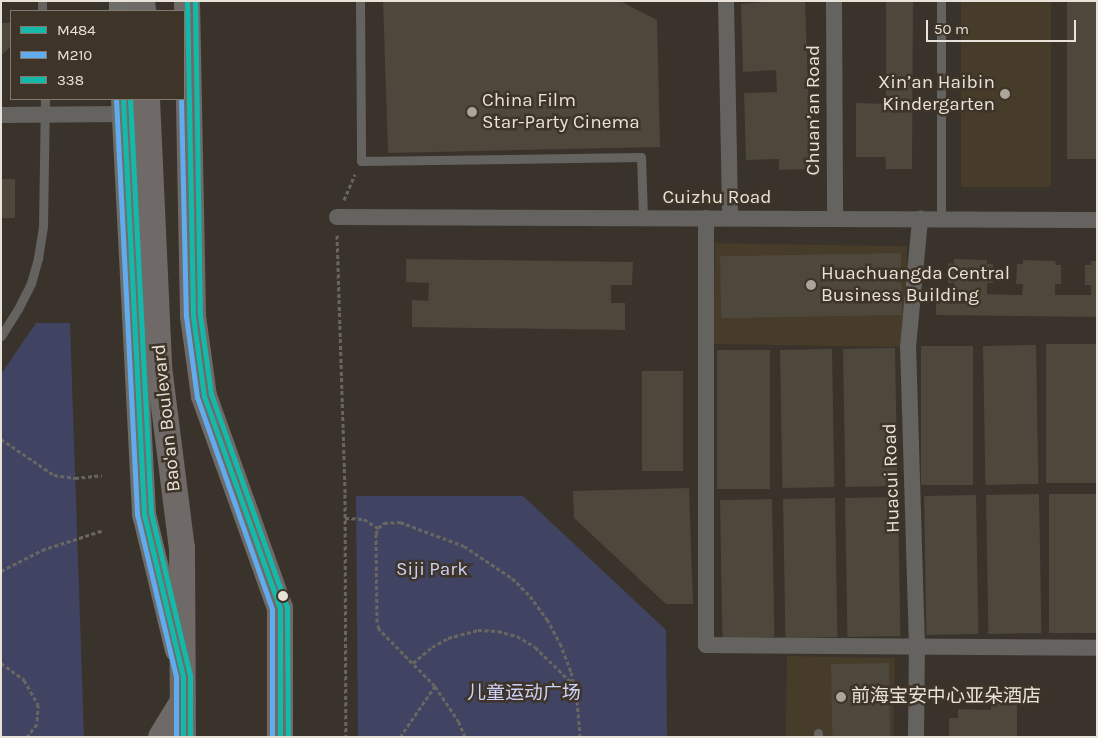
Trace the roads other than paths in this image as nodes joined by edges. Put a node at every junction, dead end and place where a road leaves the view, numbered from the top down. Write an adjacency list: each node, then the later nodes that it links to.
1 (187, 1): 22 (main road, Bao'an Boulevard)
2 (360, 1): 11 (lane)
3 (726, 1): 13 (street)
4 (834, 1): 14 (street, Chuan’an Road)
5 (941, 1): 16 (lane)
6 (147, 100): 21 (main road, Bao'an Boulevard)
7 (123, 106): 8 (street); 21 (main road)
8 (45, 107): 9 (street); 18 (lane)
9 (1, 115)
10 (337, 217): 11 (street, Cuizhu Road)
11 (643, 218): 12 (street, Cuizhu Road)
12 (706, 218): 13 (street, Cuizhu Road); 19 (street)
13 (730, 218): 14 (street, Cuizhu Road)
14 (835, 219): 15 (street, Cuizhu Road)
15 (920, 219): 16 (street, Cuizhu Road); 19 (street, Huacui Road)
16 (941, 219): 17 (street, Cuizhu Road)
17 (1097, 220)
18 (1, 336)
19 (917, 647): 20 (street); 25 (street, Huacui Road)
20 (1097, 648)
21 (183, 689): 23 (main road); 24 (main road, Bao'an Boulevard)
22 (282, 730)
23 (161, 737)
24 (183, 737)
25 (916, 737)

